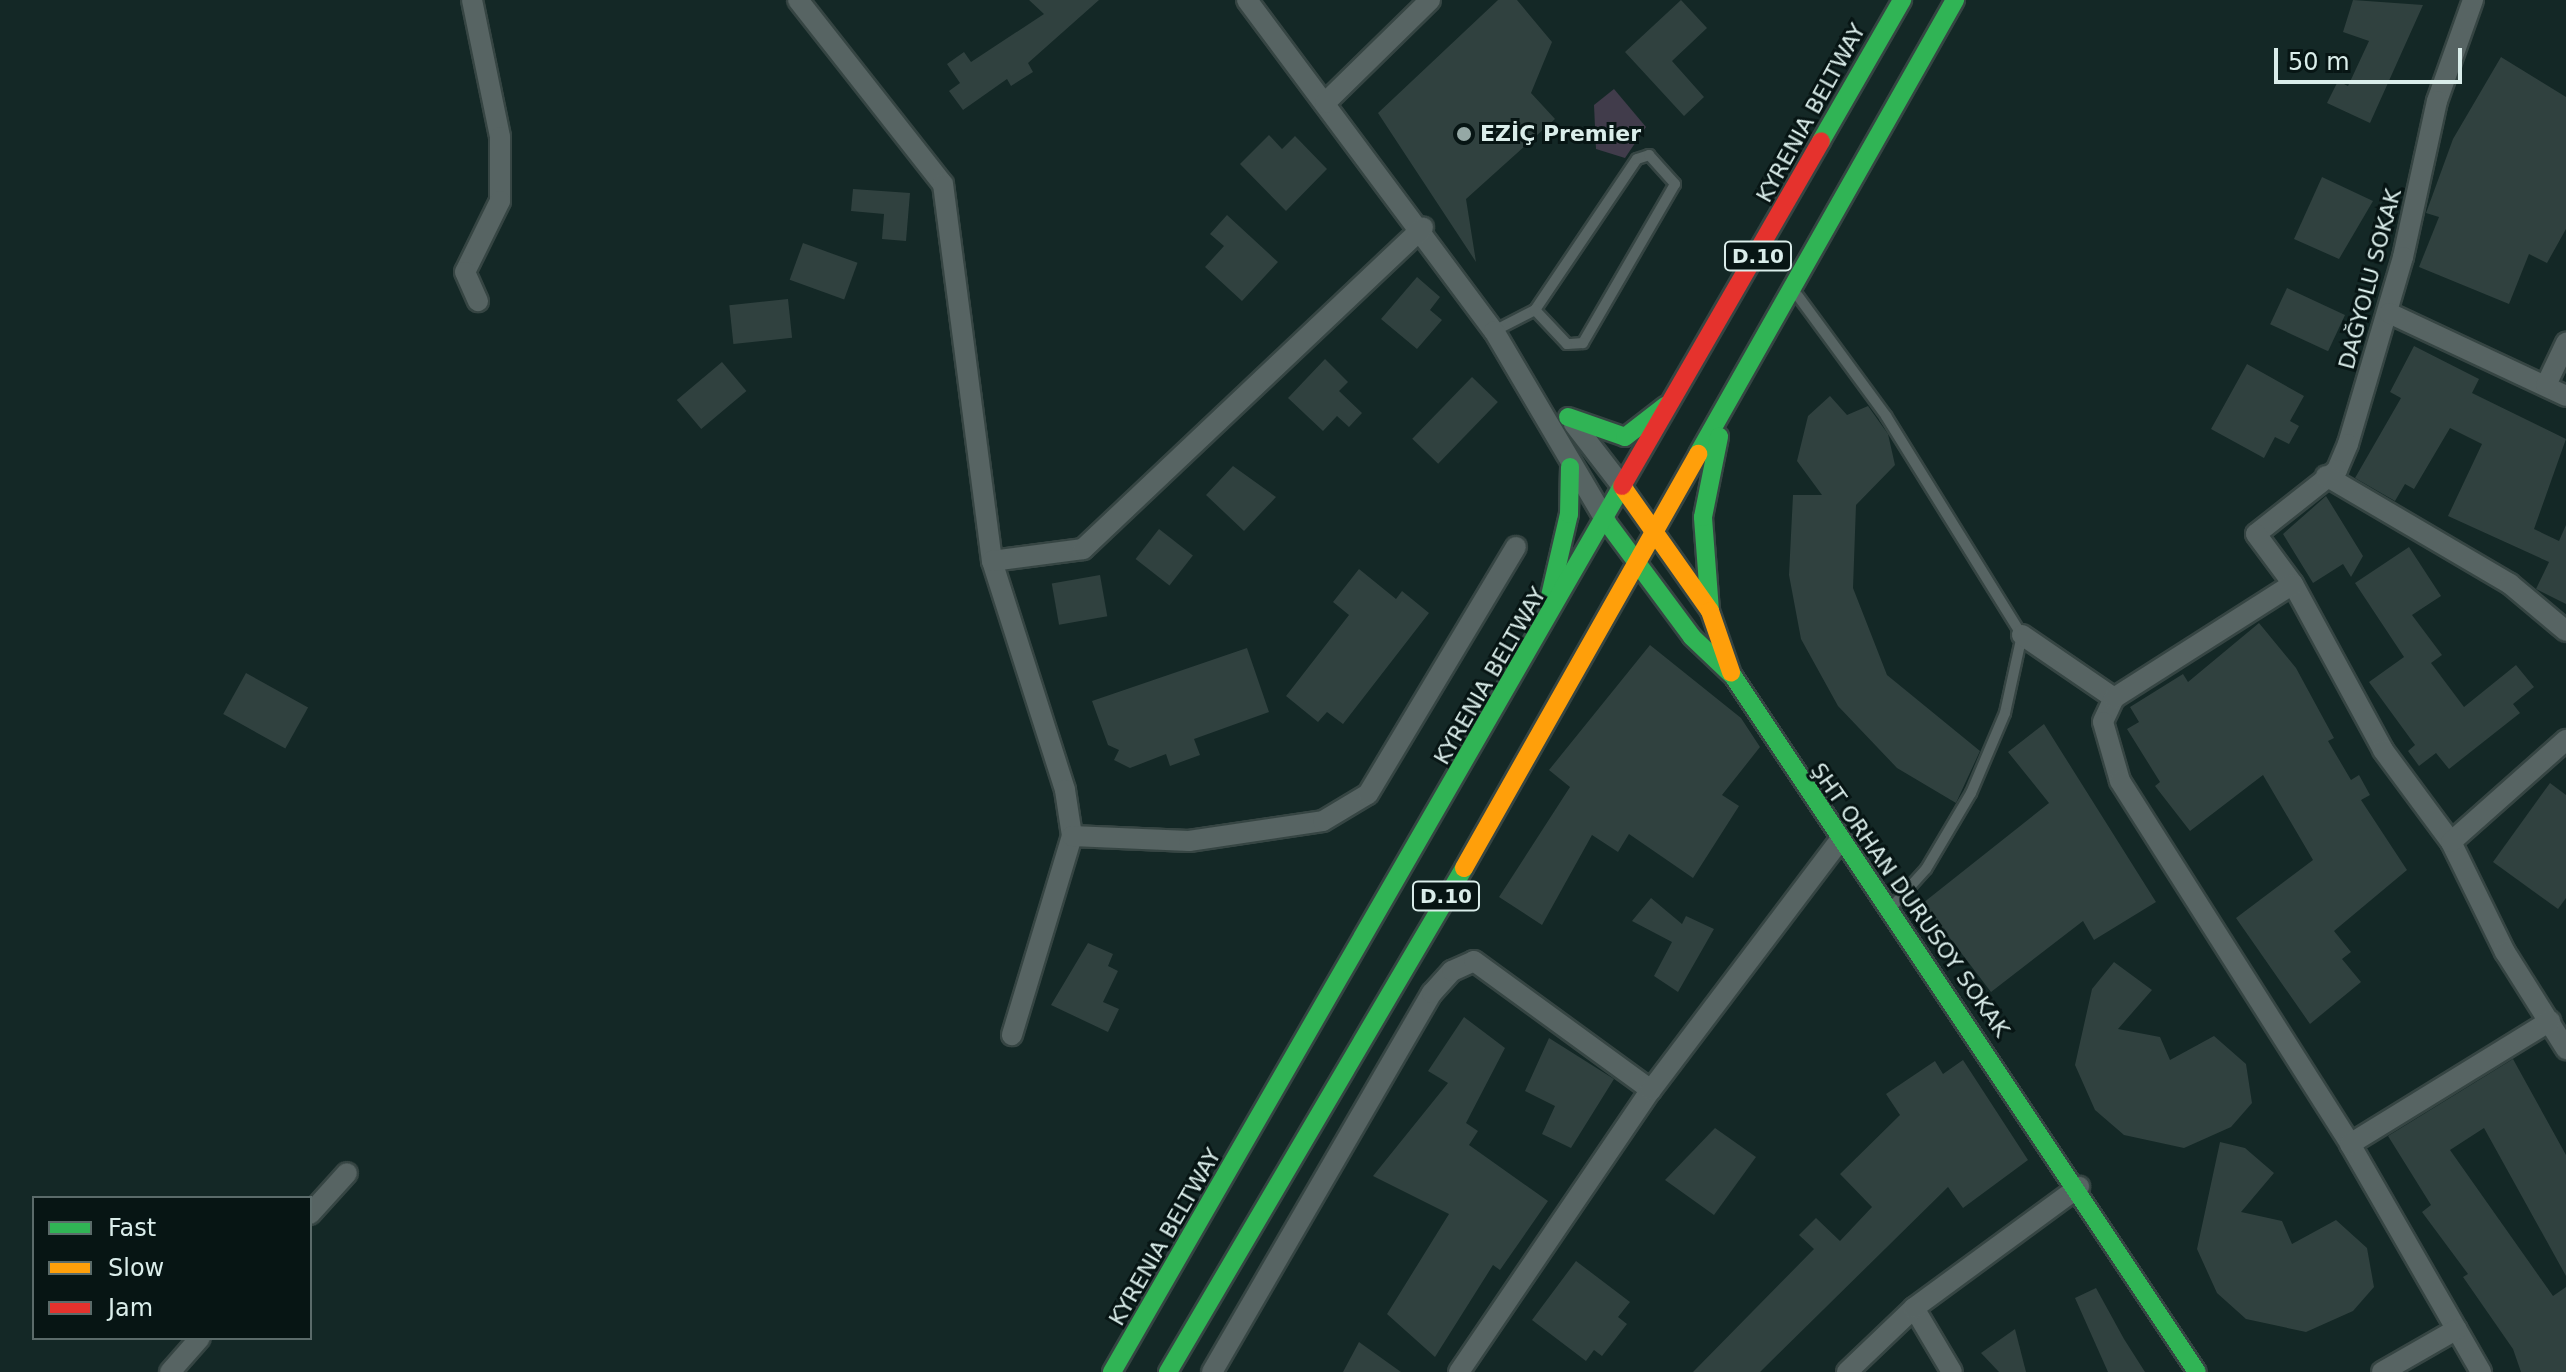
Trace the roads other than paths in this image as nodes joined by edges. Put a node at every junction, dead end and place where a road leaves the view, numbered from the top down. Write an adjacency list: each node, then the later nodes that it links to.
1 (472, 0): 11 (street)
2 (798, 0): 28 (street)
3 (1247, 0): 8 (street)
4 (1430, 0): 8 (street)
5 (1902, 0): 16 (main road, KYRENIA BELTWAY / D.10)
6 (1955, 0): 10 (main road, D.10)
7 (2473, 0): 13 (street, DAĞYOLU SOKAK)
8 (1325, 103): 9 (street)
9 (1423, 228): 14 (street); 28 (street)
10 (1792, 286): 20 (main road, D.10); 33 (lane)
11 (478, 301)
12 (1535, 310): 12 (lane); 14 (lane)
13 (2389, 313): 17 (street); 23 (street, DAĞYOLU SOKAK)
14 (1494, 331): 18 (street)
15 (2566, 343): 17 (street)
16 (1688, 382): 21 (main road); 24 (main road, KYRENIA BELTWAY / D.10)
17 (2546, 385): 19 (street)
18 (1537, 394): 21 (street); 22 (street, ŞHT ORHAN DURUSOY SOKAK)
19 (2566, 396)
20 (1726, 403): 26 (main road, D.10); 31 (main road)
21 (1568, 417): 24 (street)
22 (1570, 467): 25 (street, ŞHT ORHAN DURUSOY SOKAK); 34 (main road)
23 (2326, 476): 30 (street, DAĞYOLU SOKAK); 32 (street)
24 (1624, 489): 25 (main road, KYRENIA BELTWAY / D.10); 26 (main road)
25 (1606, 521): 29 (main road, ŞHT ORHAN DURUSOY SOKAK); 34 (main road, KYRENIA BELTWAY / D.10)
26 (1655, 529): 29 (main road, D.10); 31 (main road)
27 (1516, 547): 38 (street)
28 (992, 561): 38 (street)
29 (1636, 561): 35 (main road, ŞHT ORHAN DURUSOY SOKAK); 55 (main road, D.10)
30 (2293, 584): 36 (street); 40 (street)
31 (1710, 611): 35 (main road)
32 (2566, 631)
33 (2022, 635): 36 (street); 41 (lane)
34 (1540, 637): 54 (main road, KYRENIA BELTWAY / D.10)
35 (1733, 676): 39 (main road, ŞHT ORHAN DURUSOY SOKAK)
36 (2114, 698): 46 (street)
37 (2566, 740): 40 (street)
38 (1072, 836): 43 (street)
39 (1840, 840): 41 (main road, ŞHT ORHAN DURUSOY SOKAK); 45 (street)
40 (2451, 842): 42 (street)
41 (1889, 910): 48 (main road, ŞHT ORHAN DURUSOY SOKAK)
42 (2550, 1021): 44 (street); 46 (street)
43 (1012, 1035)
44 (2566, 1049)
45 (1651, 1090): 56 (street); 57 (street)
46 (2350, 1144): 51 (street)
47 (347, 1173): 49 (street)
48 (2079, 1187): 50 (street); 60 (main road, ŞHT ORHAN DURUSOY SOKAK)
49 (312, 1212)
50 (1914, 1308): 58 (street); 59 (street)
51 (2457, 1329): 61 (street); 62 (street)
52 (198, 1340): 53 (street)
53 (170, 1372)
54 (1112, 1372)
55 (1168, 1372)
56 (1212, 1372)
57 (1459, 1372)
58 (1847, 1372)
59 (1952, 1372)
60 (2197, 1372)
61 (2382, 1372)
62 (2481, 1372)

